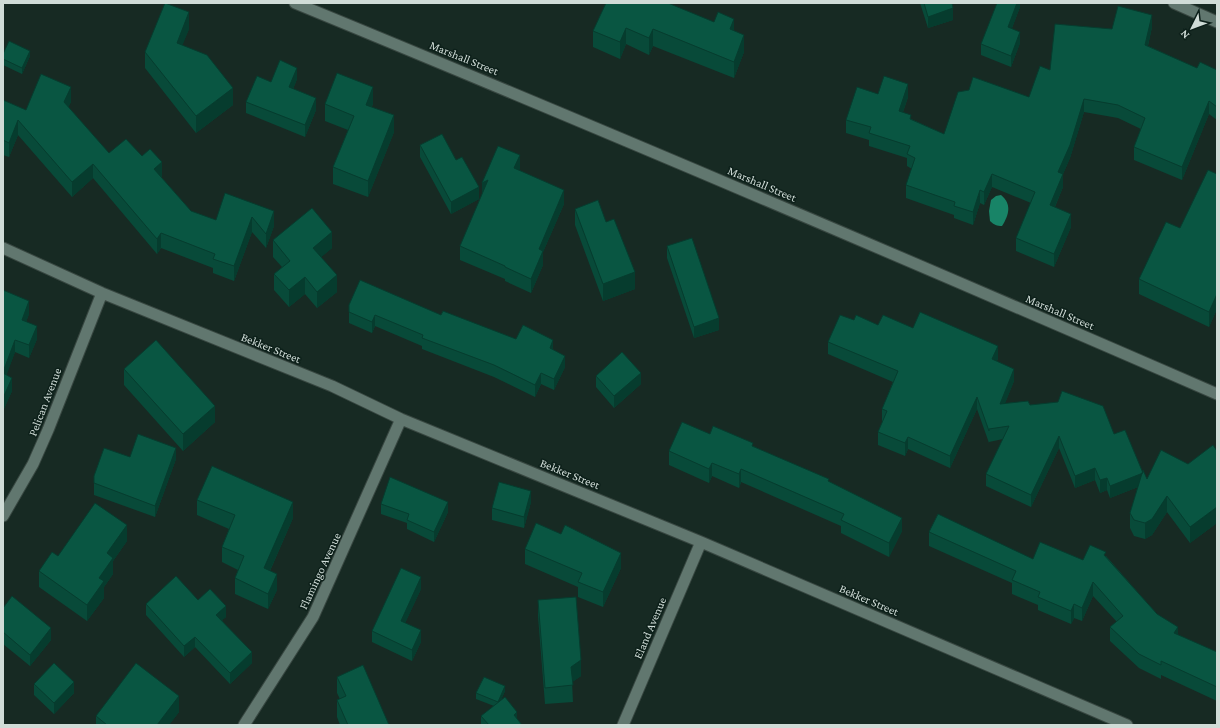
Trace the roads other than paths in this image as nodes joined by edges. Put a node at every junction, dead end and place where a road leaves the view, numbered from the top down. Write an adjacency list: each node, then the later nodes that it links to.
1 (295, 3): 6 (street, Marshall Street)
2 (1174, 3): 3 (street)
3 (1217, 22)
4 (3, 248): 5 (street, Bekker Street)
5 (102, 293): 7 (street, Bekker Street); 8 (street, Pelican Avenue)
6 (1217, 394)
7 (401, 418): 9 (street, Bekker Street); 10 (street, Flamingo Avenue)
8 (3, 516)
9 (701, 542): 11 (street, Eland Avenue); 12 (street, Bekker Street)
10 (244, 725)
11 (623, 725)
12 (1127, 725)

